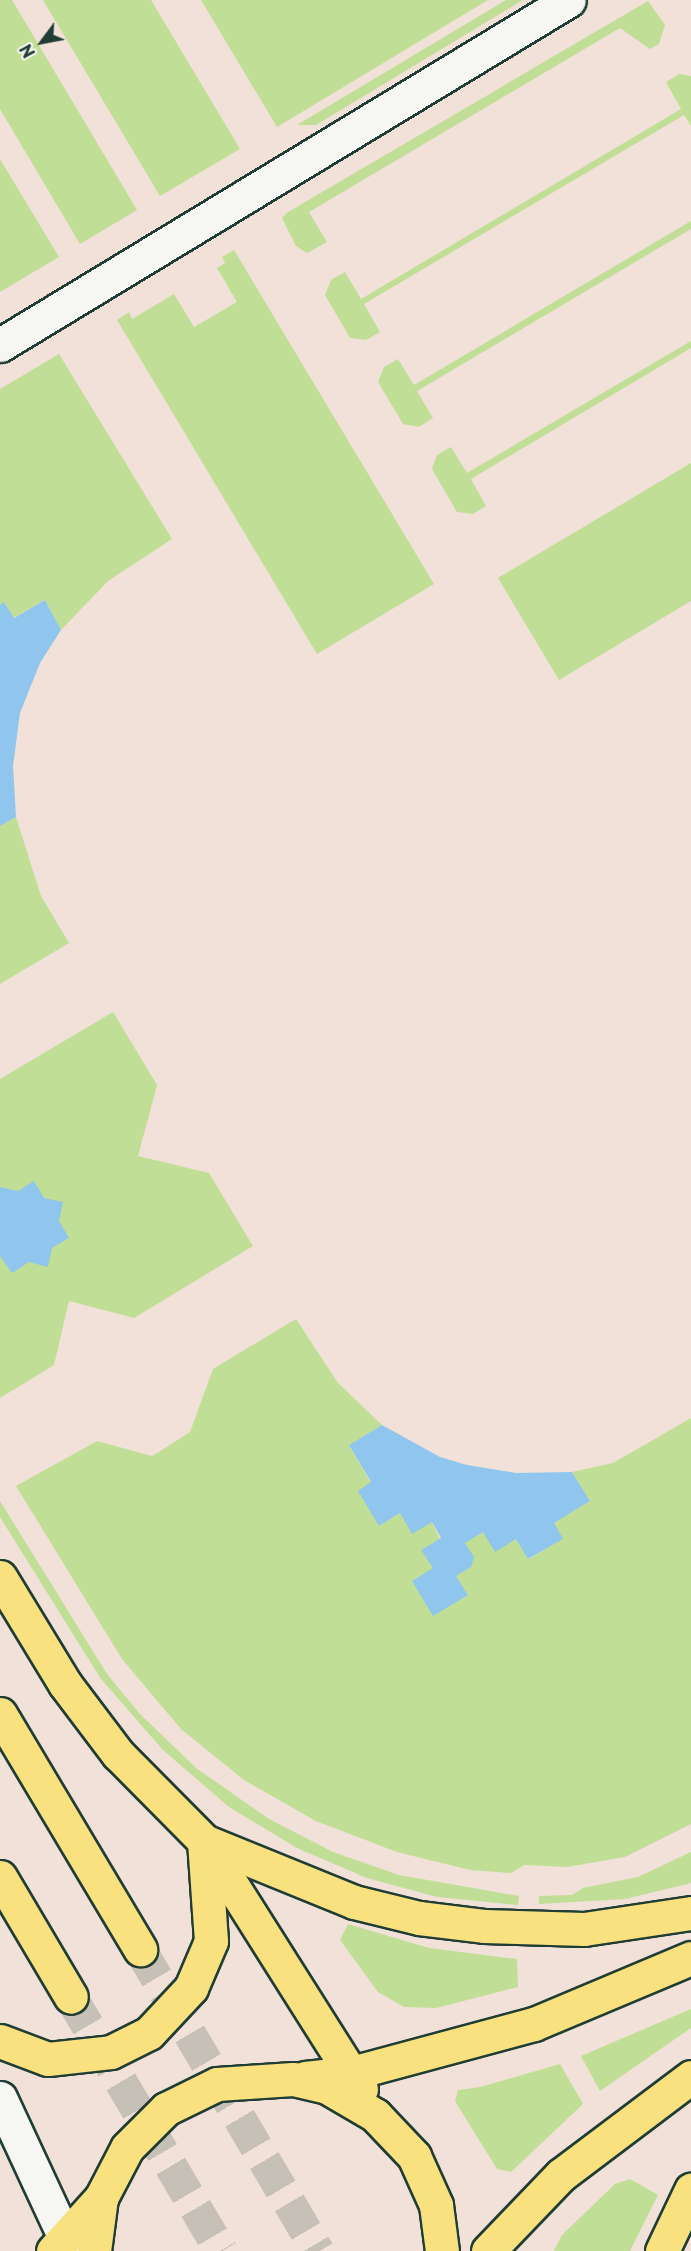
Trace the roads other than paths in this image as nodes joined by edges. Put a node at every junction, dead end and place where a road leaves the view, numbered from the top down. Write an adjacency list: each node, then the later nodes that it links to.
1 (569, 0): 2 (street)
2 (0, 345)
3 (0, 1577): 5 (main road)
4 (0, 1714): 8 (main road)
5 (204, 1841): 7 (main road); 11 (main road); 12 (main road)
6 (0, 1877): 10 (main road)
7 (691, 1913)
8 (140, 1949)
9 (691, 1958): 12 (main road)
10 (70, 1997)
11 (0, 2041)
12 (352, 2073): 14 (main road); 16 (main road)
13 (691, 2077): 22 (main road)
14 (293, 2079): 16 (main road); 19 (main road)
15 (0, 2098): 19 (street)
16 (375, 2115): 18 (main road)
17 (691, 2190): 23 (main road)
18 (436, 2205): 20 (main road); 21 (main road)
19 (70, 2248)
20 (442, 2251)
21 (461, 2251)
22 (488, 2251)
23 (662, 2251)

